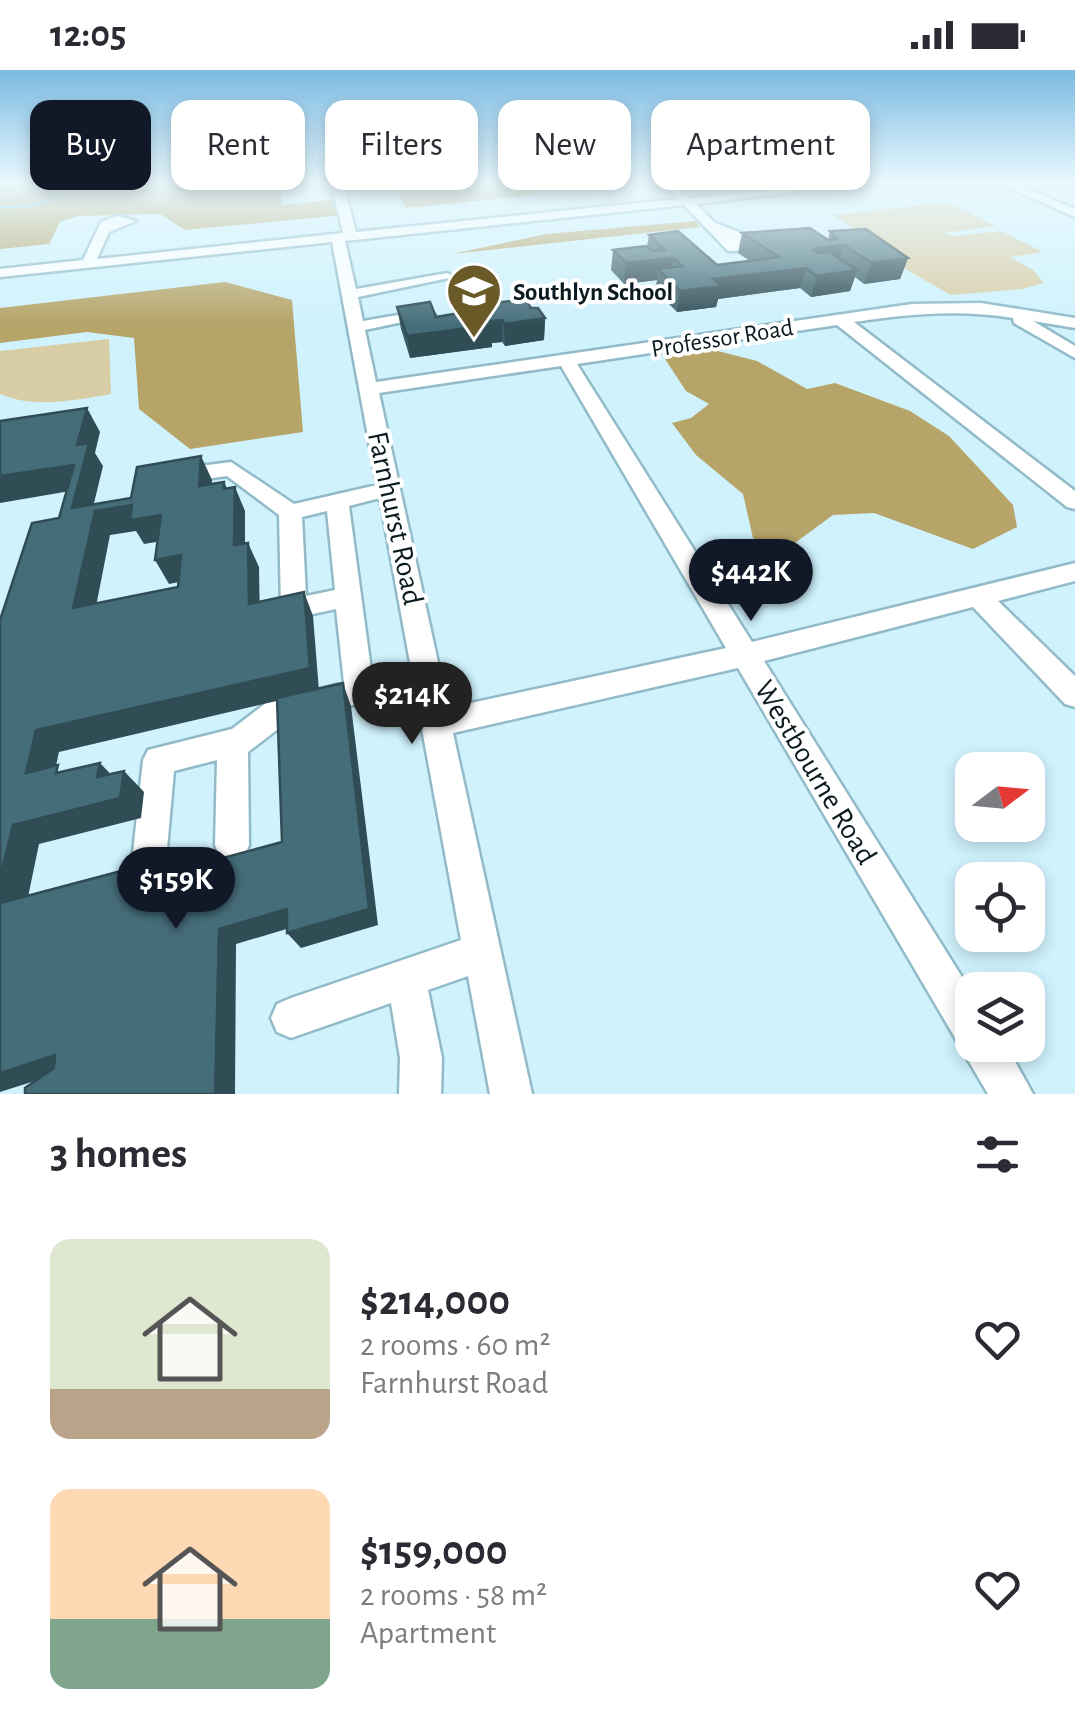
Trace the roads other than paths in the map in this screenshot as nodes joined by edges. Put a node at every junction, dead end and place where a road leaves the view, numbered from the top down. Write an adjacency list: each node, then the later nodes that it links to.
1 (105, 230): 9 (street)
2 (343, 230): 6 (street, Farnhurst Road)
3 (414, 230): 6 (street)
4 (714, 230): 7 (street)
5 (721, 230): 7 (street)
6 (344, 237): 9 (street); 12 (street, Farnhurst Road)
7 (722, 238): 8 (street)
8 (704, 240)
9 (88, 264): 10 (street)
10 (0, 273)
11 (447, 277): 12 (street)
12 (350, 294): 17 (street, Farnhurst Road)
13 (1008, 312): 15 (street, Professor Road); 16 (street, Professor Road); 18 (street)
14 (427, 315): 17 (street)
15 (840, 319): 19 (street, Professor Road); 24 (street)
16 (1075, 322)
17 (357, 327): 20 (street, Farnhurst Road)
18 (1075, 353)
19 (566, 360): 20 (street, Professor Road); 29 (street, Westbourne Road)
20 (370, 389): 22 (street, Farnhurst Road)
21 (159, 479): 25 (street)
22 (390, 489): 23 (street); 30 (street, Farnhurst Road)
23 (337, 502): 25 (street); 28 (street)
24 (1075, 502)
25 (290, 512): 28 (street)
26 (1075, 572): 27 (street)
27 (978, 596): 29 (street); 32 (street)
28 (348, 597): 31 (street)
29 (745, 655): 33 (street); 39 (street, Westbourne Road)
30 (428, 676): 31 (street); 33 (street, Farnhurst Road)
31 (359, 690): 34 (street)
32 (1075, 695)
33 (438, 723): 37 (street, Farnhurst Road)
34 (232, 742): 35 (street); 36 (street)
35 (232, 845)
36 (148, 871)
37 (483, 952): 38 (street); 43 (street, Farnhurst Road)
38 (406, 978): 40 (street); 42 (street)
39 (955, 1001)
40 (291, 1018)
41 (992, 1062): 44 (street)
42 (420, 1094)
43 (511, 1094)
44 (1012, 1094)

